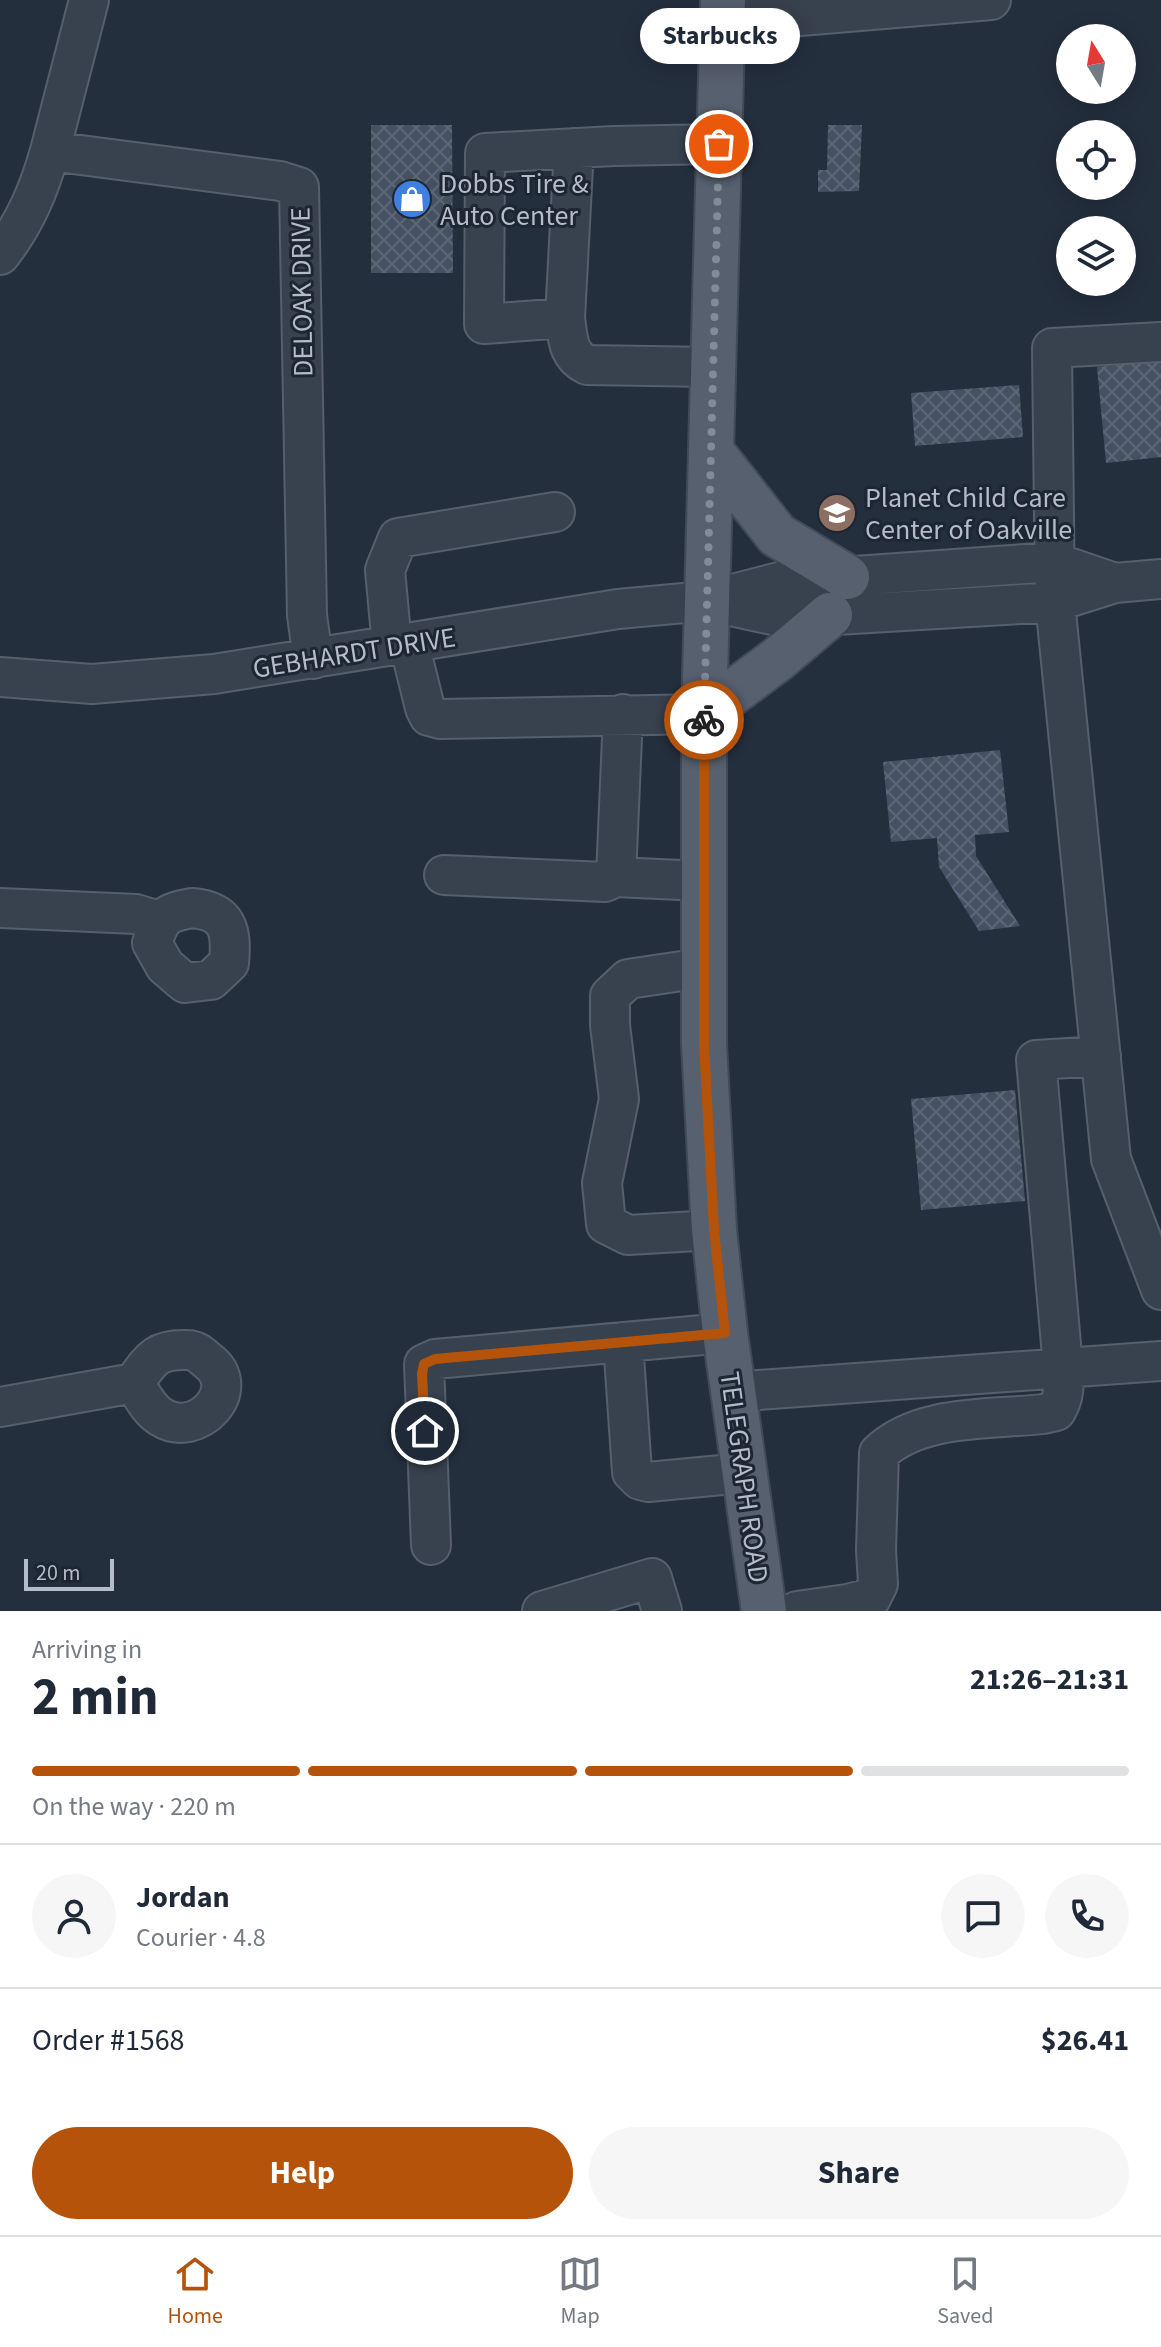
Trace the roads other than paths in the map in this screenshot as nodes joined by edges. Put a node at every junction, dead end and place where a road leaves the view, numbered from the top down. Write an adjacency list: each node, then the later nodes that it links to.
1 (89, 0): 6 (street)
2 (991, 0): 3 (street)
3 (723, 7): 4 (main road, TELEGRAPH ROAD)
4 (719, 144): 5 (street); 10 (main road, TELEGRAPH ROAD)
5 (574, 148): 8 (street); 8 (street)
6 (50, 151): 7 (street); 20 (street, DELOAK DRIVE)
7 (0, 255)
8 (565, 318): 10 (street)
9 (1161, 342): 13 (street)
10 (713, 367): 11 (main road, TELEGRAPH ROAD)
11 (711, 451): 16 (main road); 17 (main road, TELEGRAPH ROAD)
12 (555, 512): 19 (street)
13 (1054, 562): 15 (street); 16 (street); 18 (street)
14 (1161, 579): 15 (street)
15 (1115, 583): 18 (street)
16 (839, 596): 17 (street, GEBHARDT DRIVE); 18 (street); 23 (main road)
17 (706, 601): 19 (street, GEBHARDT DRIVE); 23 (main road, TELEGRAPH ROAD)
18 (1055, 602): 30 (street)
19 (400, 644): 20 (street, GEBHARDT DRIVE); 22 (street)
20 (313, 659): 21 (street, GEBHARDT DRIVE)
21 (0, 677)
22 (623, 714): 23 (street); 25 (street)
23 (704, 714): 26 (main road, TELEGRAPH ROAD)
24 (444, 875): 25 (street)
25 (616, 877): 26 (street)
26 (702, 881): 29 (main road, TELEGRAPH ROAD)
27 (0, 908): 28 (street)
28 (159, 921)
29 (702, 968): 31 (main road, TELEGRAPH ROAD); 31 (street)
30 (1101, 1056): 32 (street); 36 (street)
31 (714, 1230): 33 (main road, TELEGRAPH ROAD)
32 (1161, 1290)
33 (725, 1333): 34 (street); 38 (main road, TELEGRAPH ROAD)
34 (623, 1342): 40 (street); 41 (street)
35 (1161, 1361): 36 (street)
36 (1063, 1367): 38 (street); 45 (street)
37 (134, 1383): 39 (street)
38 (731, 1392): 40 (main road, TELEGRAPH ROAD)
39 (0, 1407)
40 (743, 1473): 44 (main road, TELEGRAPH ROAD)
41 (431, 1545)
42 (542, 1611): 43 (street)
43 (662, 1611)
44 (764, 1611)
45 (797, 1611)

